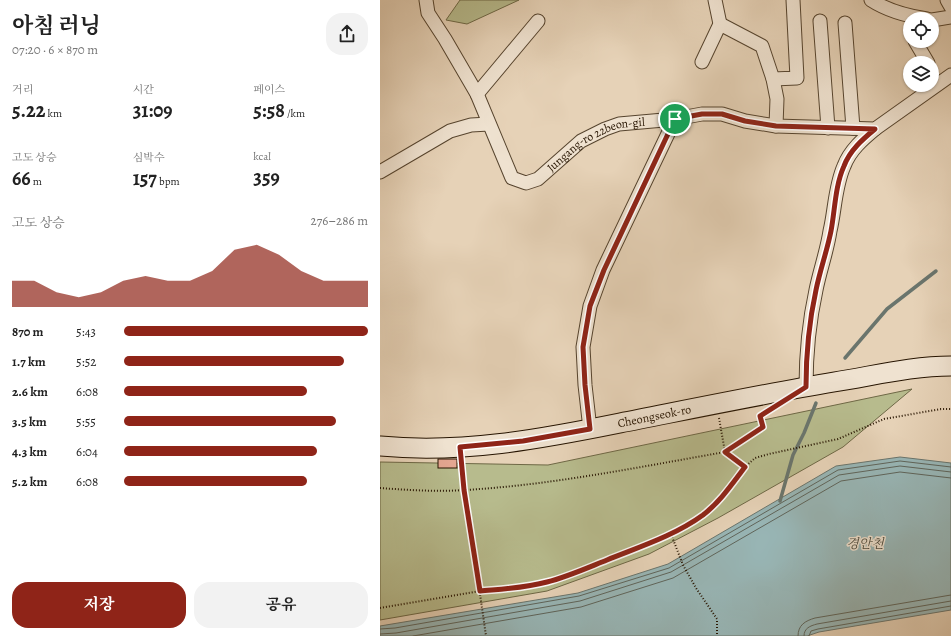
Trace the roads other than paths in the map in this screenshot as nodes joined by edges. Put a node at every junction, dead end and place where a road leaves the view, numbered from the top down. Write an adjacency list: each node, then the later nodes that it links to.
1 (426, 0): 18 (street, Jungang-ro 22beon-gil)
2 (715, 0): 13 (street)
3 (793, 0): 16 (street)
4 (871, 0): 7 (street)
5 (947, 0): 6 (street)
6 (951, 7)
7 (903, 14)
8 (951, 17): 9 (street)
9 (939, 19)
10 (538, 21): 18 (street)
11 (820, 21): 22 (street)
12 (845, 23): 23 (street)
13 (720, 24): 14 (street); 16 (street)
14 (702, 62)
15 (951, 75): 17 (street)
16 (773, 79): 21 (street)
17 (940, 83): 24 (street)
18 (477, 94): 20 (street, Jungang-ro 22beon-gil)
19 (675, 119): 20 (street, Jungang-ro 22beon-gil); 21 (street, Jungang-ro 22beon-gil); 28 (street)
20 (489, 124): 25 (street)
21 (776, 126): 22 (street, Jungang-ro 22beon-gil)
22 (828, 128): 23 (street, Jungang-ro 22beon-gil)
23 (853, 128): 24 (street, Jungang-ro 22beon-gil)
24 (875, 129): 27 (street)
25 (380, 172)
26 (944, 365): 27 (street, Cheongseok-ro)
27 (806, 387): 28 (street, Cheongseok-ro)
28 (590, 429): 29 (street, Cheongseok-ro)
29 (380, 446)

